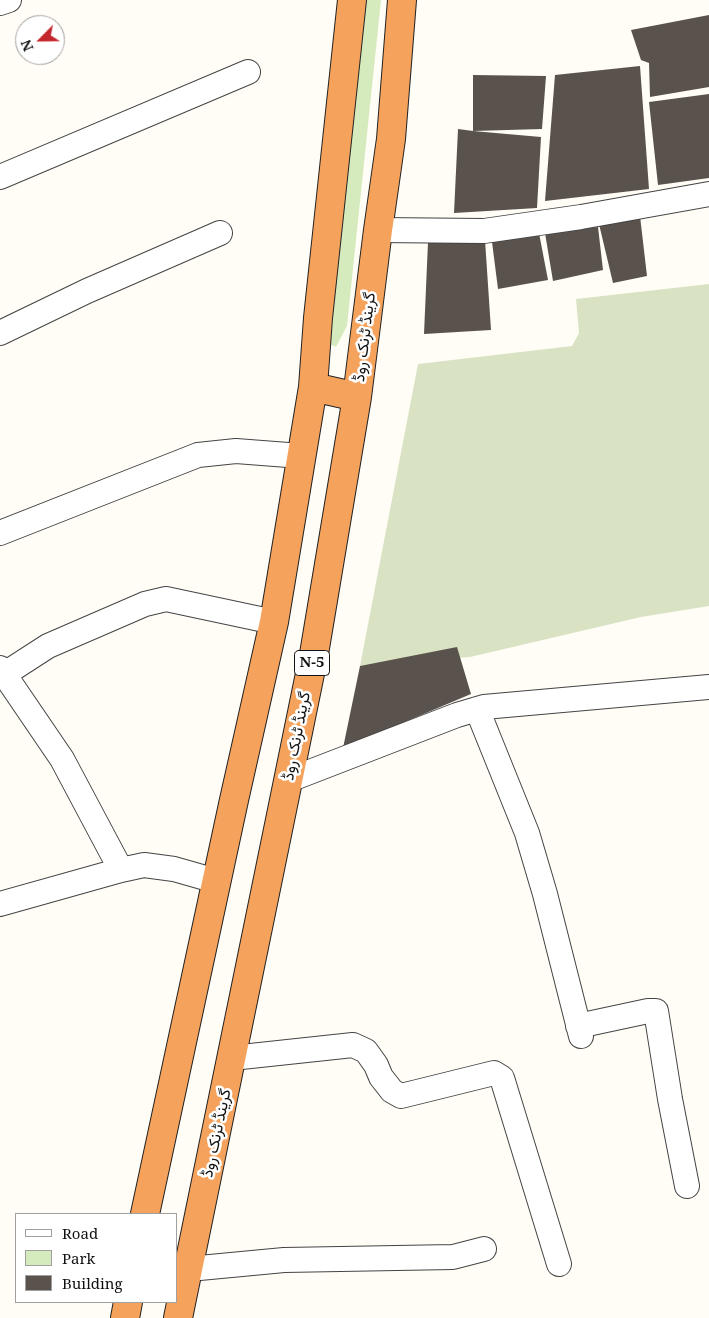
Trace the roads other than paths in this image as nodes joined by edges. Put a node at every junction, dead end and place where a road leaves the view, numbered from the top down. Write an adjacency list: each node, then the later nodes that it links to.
1 (9, 0): 4 (street)
2 (352, 0): 11 (highway)
3 (402, 0): 8 (highway, گرینڈ ٹرنک روڈ / N-5)
4 (0, 3)
5 (248, 72): 6 (street)
6 (0, 176)
7 (709, 194): 8 (street)
8 (378, 230): 12 (highway, گرینڈ ٹرنک روڈ / N-5)
9 (220, 233): 10 (street)
10 (0, 333)
11 (313, 387): 12 (highway); 13 (highway)
12 (357, 397): 19 (highway, گرینڈ ٹرنک روڈ / N-5)
13 (301, 456): 14 (street); 15 (highway)
14 (0, 533)
15 (274, 622): 16 (street); 21 (highway)
16 (1, 674): 20 (street)
17 (709, 687): 18 (street)
18 (477, 709): 19 (street); 24 (street)
19 (288, 780): 23 (highway, گرینڈ ٹرنک روڈ / N-5)
20 (121, 870): 21 (street); 22 (street)
21 (216, 881): 25 (highway)
22 (0, 904)
23 (232, 1058): 27 (street); 28 (highway, گرینڈ ٹرنک روڈ / N-5)
24 (687, 1186)
25 (145, 1213)
26 (484, 1249): 28 (street)
27 (559, 1264)
28 (189, 1269): 31 (highway, گرینڈ ٹرنک روڈ / N-5)
29 (128, 1303): 30 (highway)
30 (125, 1318)
31 (178, 1318)

